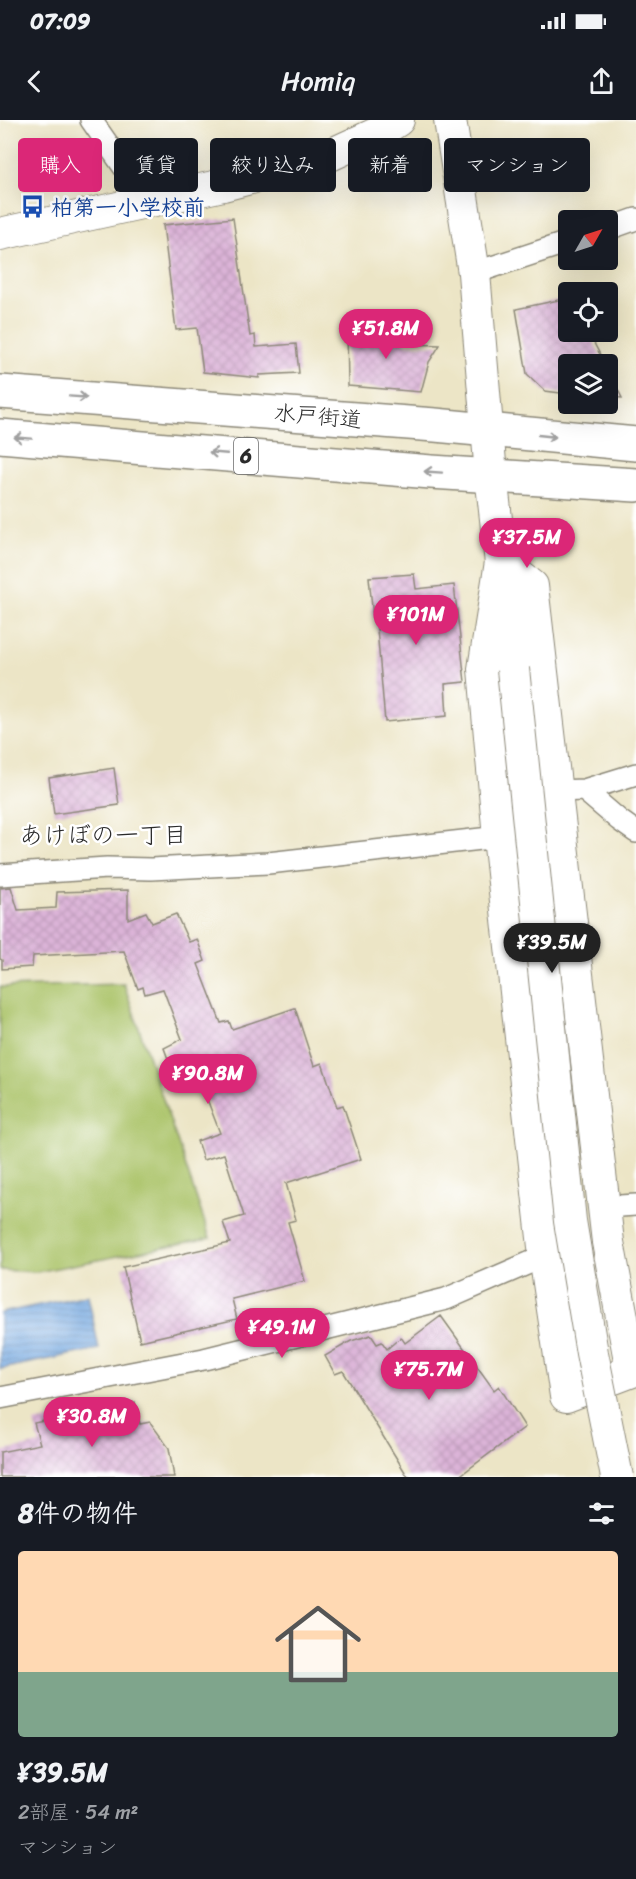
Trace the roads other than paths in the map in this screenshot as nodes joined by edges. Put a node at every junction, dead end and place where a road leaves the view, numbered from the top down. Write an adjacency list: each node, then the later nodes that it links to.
1 (90, 120): 4 (street)
2 (398, 120): 4 (street)
3 (450, 120): 9 (street)
4 (138, 203): 7 (street)
5 (636, 219): 6 (street)
6 (618, 225)
7 (0, 234)
8 (558, 245): 9 (street)
9 (474, 273): 11 (street)
10 (0, 392): 11 (highway, 水戸街道 / 6, one-way to 11)
11 (488, 430): 13 (highway, 水戸街道 / 6, one-way to 13); 14 (street)
12 (0, 436): 14 (highway, 水戸街道 / 6, one-way to 12)
13 (636, 444)
14 (491, 475): 15 (highway, 水戸街道 / 6); 16 (street)
15 (636, 485)
16 (501, 562): 18 (street); 20 (street); 28 (street, bridge)
17 (636, 774): 18 (street)
18 (570, 791): 19 (street); 23 (street)
19 (636, 832)
20 (499, 837): 21 (street); 25 (street)
21 (0, 875)
22 (636, 1206): 23 (street)
23 (604, 1207): 24 (street)
24 (608, 1242): 25 (street); 26 (street)
25 (545, 1256): 26 (street); 27 (street)
26 (634, 1370)
27 (0, 1398)
28 (617, 1477)

